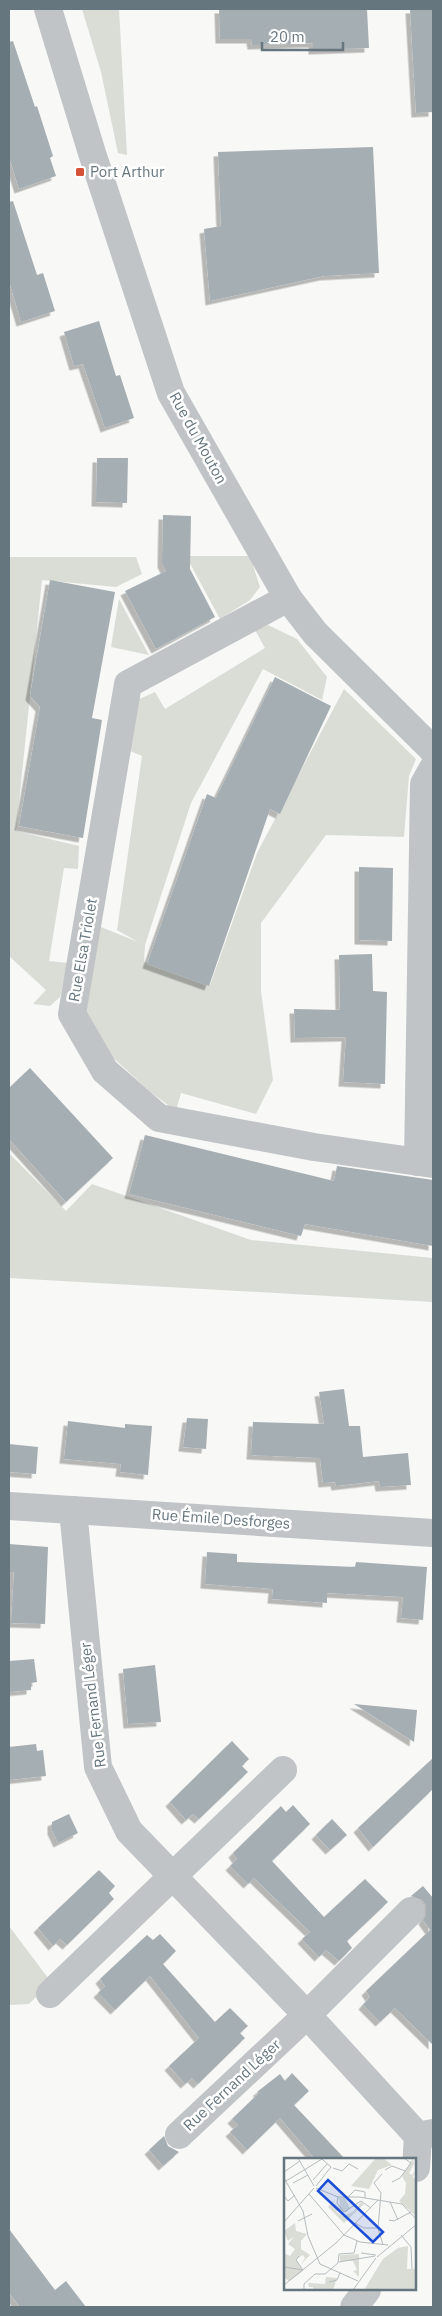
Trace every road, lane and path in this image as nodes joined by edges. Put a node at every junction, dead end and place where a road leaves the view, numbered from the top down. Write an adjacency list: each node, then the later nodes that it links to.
1 (48, 9): 2 (street, Rue du Mouton)
2 (288, 598): 3 (street, Rue du Mouton); 5 (street, Rue Elsa Triolet)
3 (433, 750)
4 (433, 768): 5 (street)
5 (426, 1163)
6 (9, 1506): 7 (street, Rue Émile Desforges)
7 (73, 1510): 8 (street, Rue Émile Desforges); 10 (street, Rue Fernand Léger)
8 (433, 1533)
9 (283, 1770): 10 (street)
10 (173, 1876): 12 (street); 13 (street, Rue Fernand Léger)
11 (411, 1911): 13 (street, Rue Fernand Léger)
12 (50, 1994)
13 (307, 2014): 14 (street, Rue Fernand Léger); 15 (street, Rue Fernand Léger)
14 (426, 2134): 16 (street)
15 (179, 2135)
16 (417, 2165)
17 (366, 2291): 18 (street)
18 (354, 2307)

